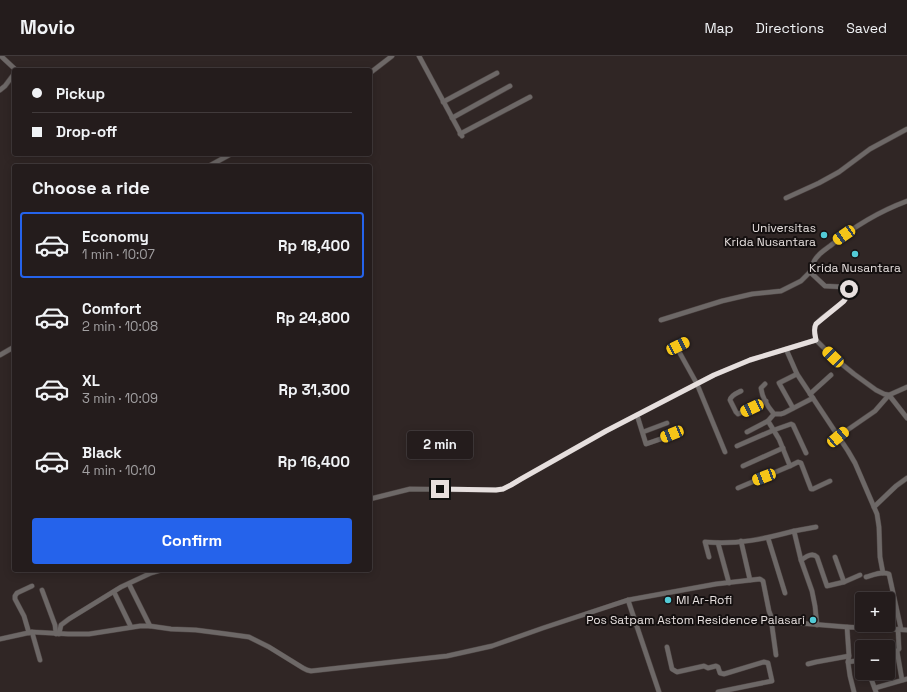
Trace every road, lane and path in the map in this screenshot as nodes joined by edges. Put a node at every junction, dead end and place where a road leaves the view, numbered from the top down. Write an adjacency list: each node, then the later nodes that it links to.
1 (392, 56): 5 (street)
2 (419, 56): 11 (street)
3 (2, 57): 4 (street)
4 (14, 68)
5 (372, 71)
6 (497, 73): 11 (street)
7 (12, 77): 9 (street)
8 (510, 86): 12 (street)
9 (0, 90)
10 (530, 97): 12 (street)
11 (443, 102): 12 (street)
12 (452, 118)
13 (907, 129): 16 (street)
14 (227, 156): 15 (street)
15 (213, 164)
16 (786, 198)
17 (907, 201): 18 (street)
18 (810, 272): 19 (street); 20 (street)
19 (661, 320)
20 (816, 340): 23 (street); 31 (street)
21 (687, 342): 27 (street)
22 (12, 348): 24 (street)
23 (786, 349): 25 (street); 27 (street)
24 (0, 355)
25 (797, 374): 32 (street); 34 (street)
26 (831, 375): 32 (street)
27 (697, 384): 36 (street); 47 (street)
28 (765, 384): 33 (street)
29 (907, 387): 31 (street)
30 (742, 391): 33 (street)
31 (890, 395): 37 (street); 44 (street)
32 (811, 396): 34 (street); 44 (street)
33 (766, 401): 35 (street)
34 (793, 408): 35 (street)
35 (774, 414): 38 (street)
36 (637, 415): 41 (street); 54 (street)
37 (907, 418)
38 (768, 421): 40 (street); 42 (street)
39 (667, 423): 41 (street)
40 (774, 430): 45 (street); 46 (street); 48 (street)
41 (643, 432): 43 (street)
42 (747, 432)
43 (672, 434)
44 (838, 437): 55 (street)
45 (737, 446)
46 (783, 448): 49 (street); 50 (street)
47 (725, 452)
48 (806, 453)
49 (743, 466)
50 (790, 466): 52 (street); 53 (street)
51 (907, 478): 55 (street)
52 (830, 481)
53 (738, 488)
54 (372, 498)
55 (874, 507): 65 (street)
56 (816, 527): 57 (street)
57 (794, 531): 58 (street); 63 (street)
58 (768, 538): 59 (street); 75 (street)
59 (741, 541): 60 (street); 68 (street)
60 (718, 543): 61 (street); 70 (street)
61 (709, 557)
62 (835, 557): 69 (street)
63 (801, 560): 69 (street); 78 (street)
64 (155, 572): 71 (street)
65 (883, 573): 67 (street); 82 (street)
66 (860, 575): 69 (street)
67 (866, 577)
68 (750, 580): 70 (street); 77 (street)
69 (844, 582)
70 (729, 583): 76 (street)
71 (129, 584): 74 (street); 79 (street)
72 (32, 586): 84 (street)
73 (42, 590): 85 (street)
74 (114, 592): 80 (street); 85 (street)
75 (785, 593)
76 (628, 600): 79 (street); 97 (street)
77 (772, 619): 78 (street); 88 (street)
78 (817, 625): 81 (street)
79 (150, 626): 80 (street)
80 (131, 627): 85 (street)
81 (847, 627): 82 (street); 89 (street)
82 (900, 629): 83 (street); 95 (street)
83 (907, 630)
84 (30, 633): 85 (street); 86 (street); 90 (street)
85 (58, 634)
86 (0, 639)
87 (667, 647): 98 (street)
88 (776, 655)
89 (849, 656): 92 (street); 93 (street)
90 (40, 660)
91 (855, 661): 92 (street)
92 (848, 662): 99 (street)
93 (808, 664)
94 (872, 680): 96 (street)
95 (904, 680): 96 (street)
96 (876, 690)
97 (658, 692)
98 (718, 692)
99 (854, 692)

